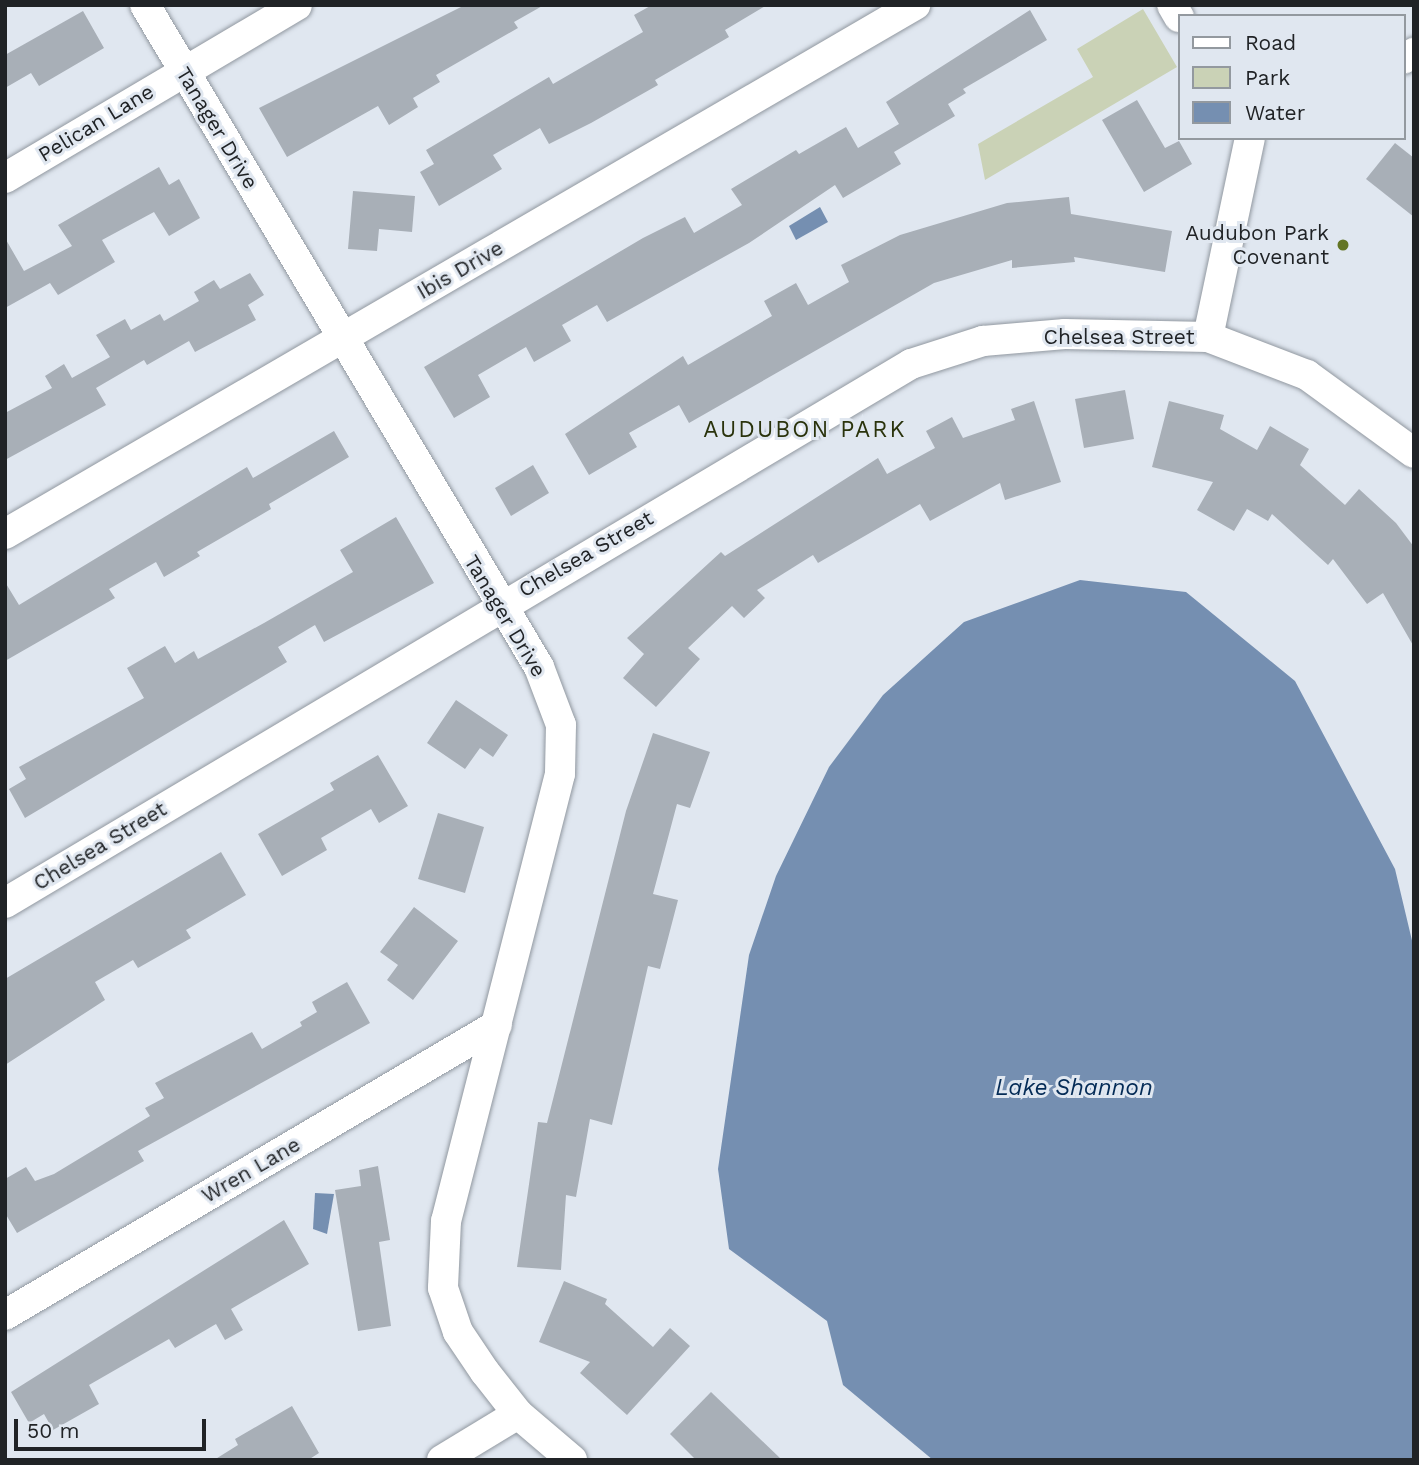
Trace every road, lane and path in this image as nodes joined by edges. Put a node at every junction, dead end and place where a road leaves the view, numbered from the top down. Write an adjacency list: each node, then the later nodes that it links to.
1 (145, 5): 4 (street, Tanager Drive)
2 (297, 5): 4 (street, Pelican Lane)
3 (915, 5): 8 (street, Ibis Drive)
4 (183, 70): 6 (street, Pelican Lane); 8 (street, Tanager Drive)
5 (1255, 140): 7 (street)
6 (5, 178)
7 (1208, 337): 9 (street, Chelsea Street); 11 (street, Chelsea Street)
8 (342, 339): 10 (street, Ibis Drive); 11 (street, Tanager Drive)
9 (1414, 453)
10 (5, 534)
11 (499, 605): 12 (street, Chelsea Street); 13 (street, Tanager Drive)
12 (5, 903)
13 (497, 1025): 14 (street, Wren Lane); 15 (street, Tanager Drive)
14 (5, 1314)
15 (518, 1414): 16 (street); 17 (street, Tanager Drive)
16 (442, 1460)
17 (572, 1460)

